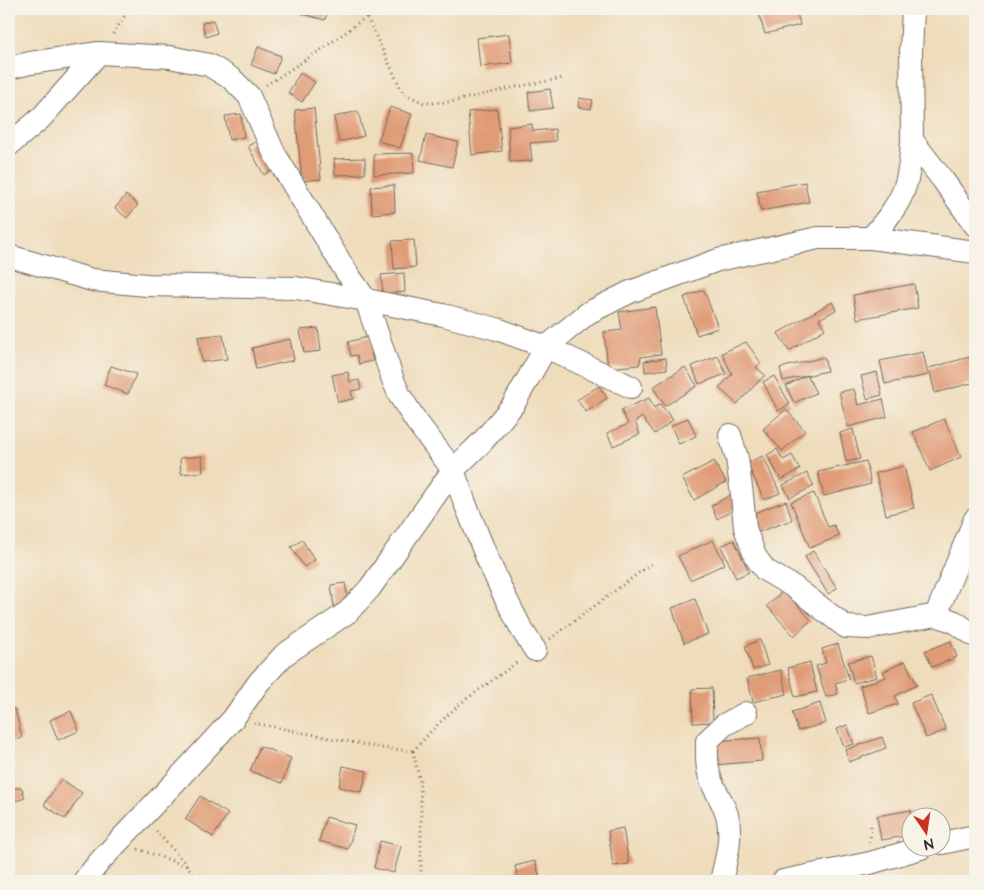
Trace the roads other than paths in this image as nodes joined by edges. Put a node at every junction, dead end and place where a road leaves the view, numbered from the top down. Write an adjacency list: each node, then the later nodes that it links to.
1 (913, 9): 4 (street)
2 (99, 52): 3 (street); 5 (street); 10 (street)
3 (9, 68)
4 (912, 140): 6 (street); 7 (street)
5 (9, 145)
6 (975, 225)
7 (871, 238): 8 (street); 11 (street)
8 (975, 252)
9 (9, 256): 10 (street)
10 (366, 300): 11 (street); 14 (street)
11 (546, 347): 12 (street); 14 (street)
12 (631, 387)
13 (730, 435): 16 (street)
14 (454, 470): 18 (street); 23 (street)
15 (975, 519): 16 (street)
16 (936, 615): 17 (street)
17 (975, 636)
18 (535, 650)
19 (746, 713): 24 (street)
20 (975, 836): 21 (street)
21 (952, 841)
22 (902, 854): 25 (street)
23 (84, 881)
24 (721, 881)
25 (783, 881)

